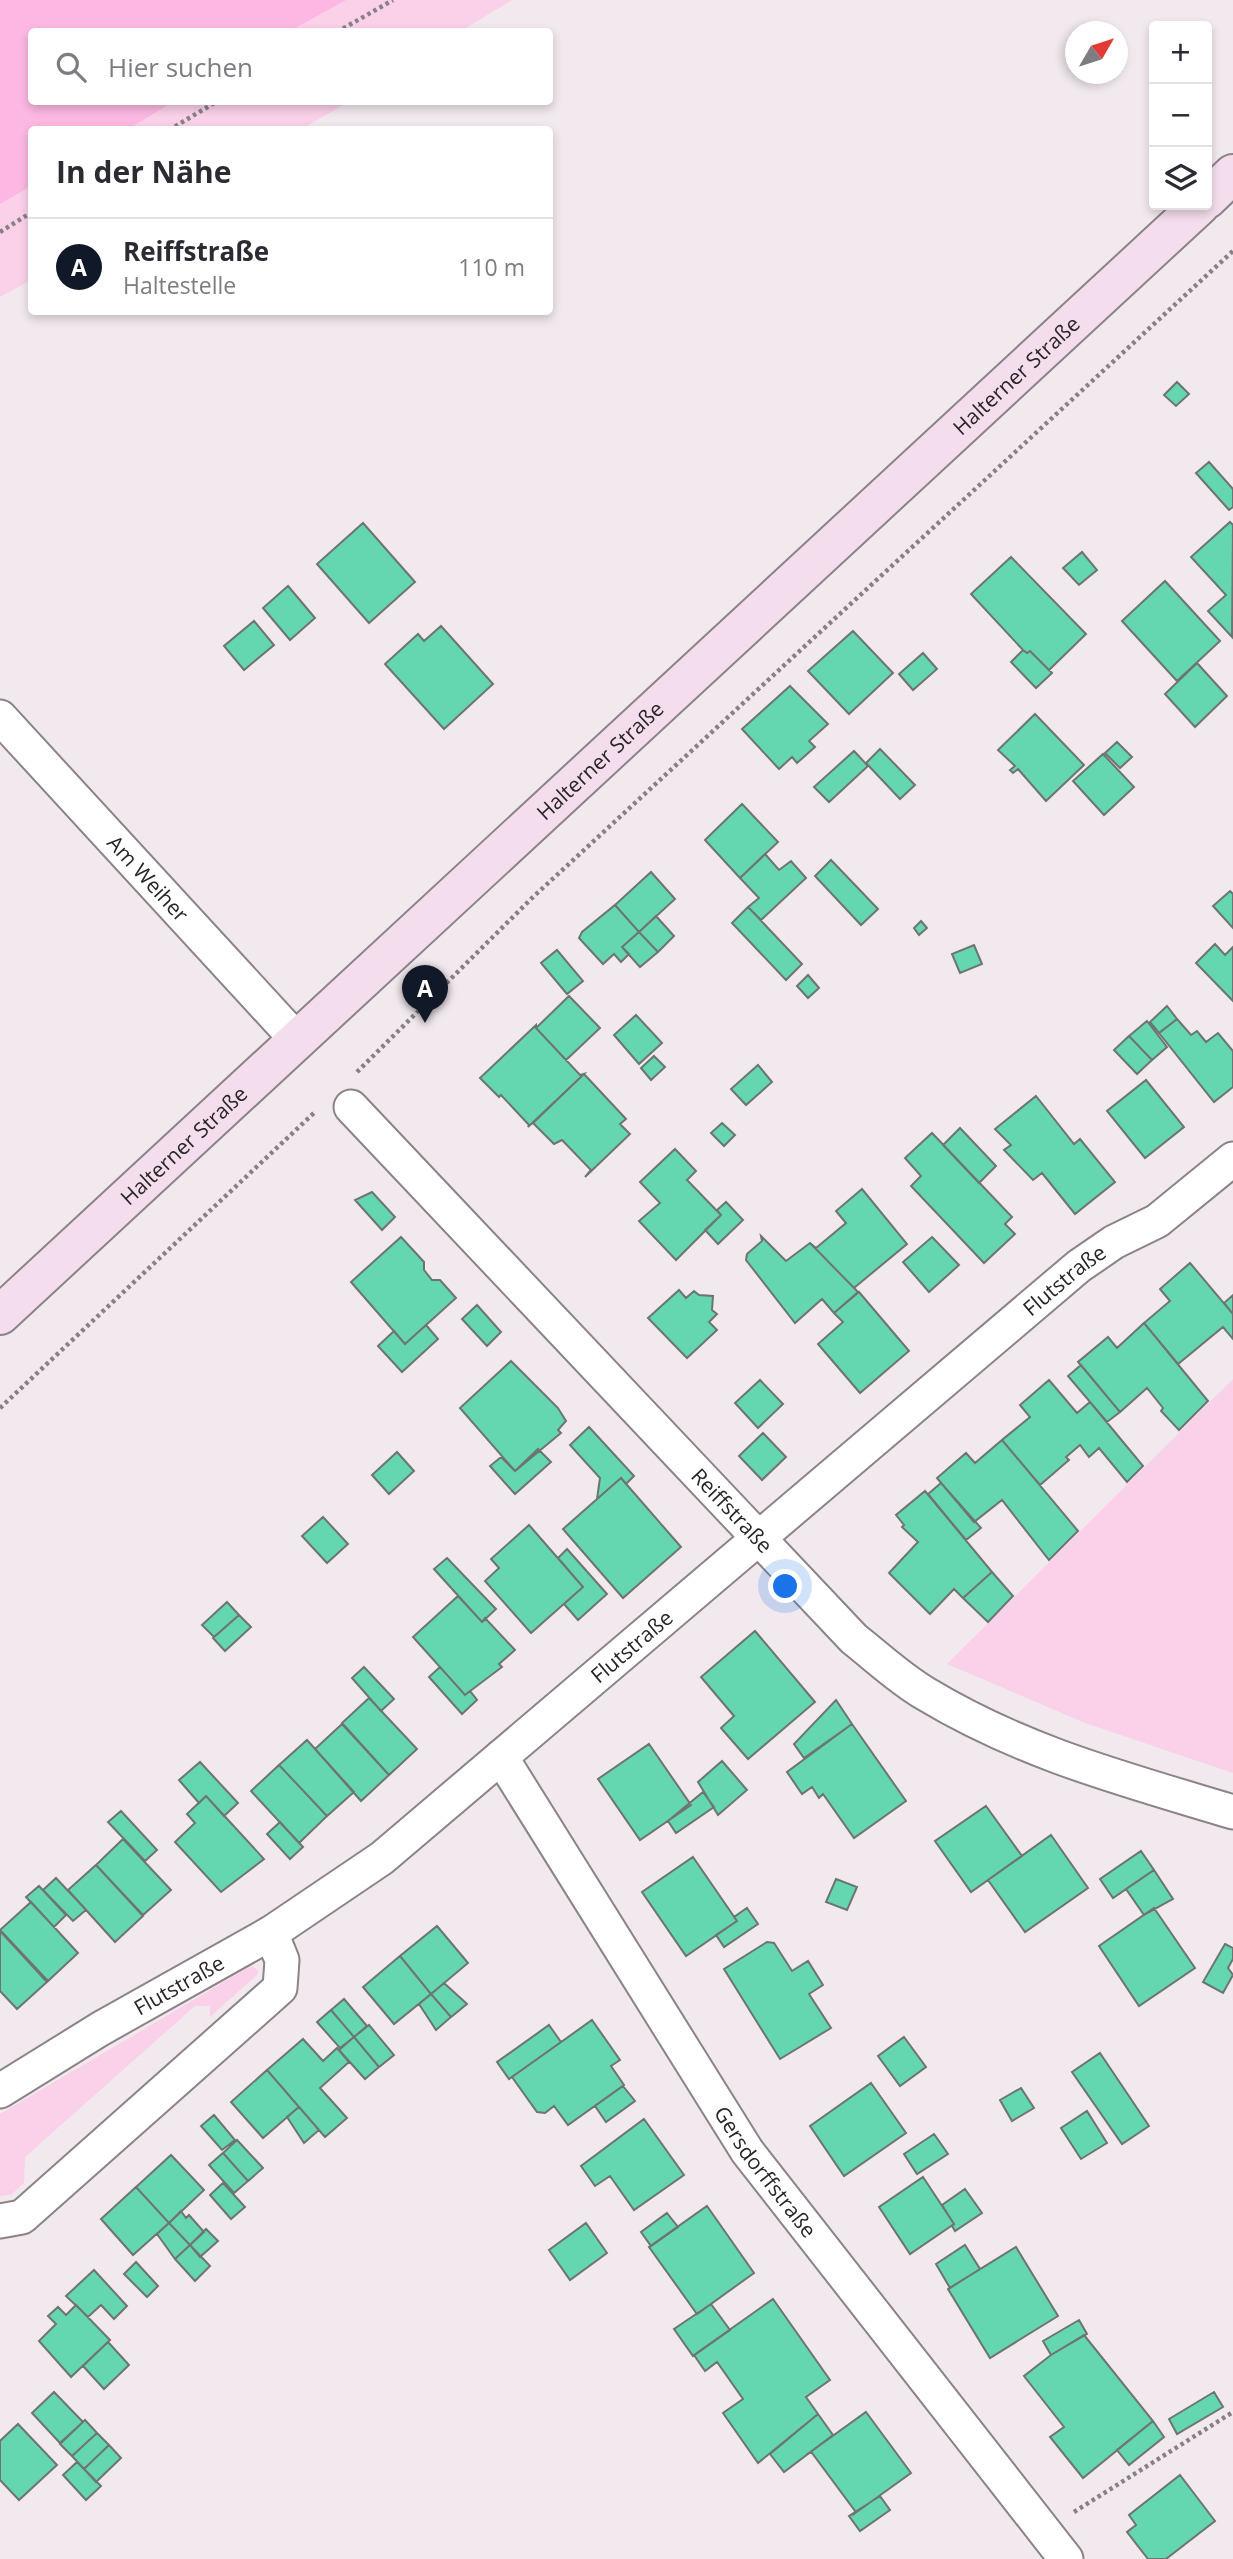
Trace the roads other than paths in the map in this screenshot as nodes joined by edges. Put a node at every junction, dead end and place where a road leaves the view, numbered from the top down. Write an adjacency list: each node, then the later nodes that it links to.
1 (1233, 174): 2 (main road)
2 (1212, 194)
3 (1195, 210): 5 (main road, Halterner Straße)
4 (0, 717): 5 (street, Am Weiher)
5 (297, 1040): 8 (main road, Halterner Straße)
6 (344, 1099): 9 (street, Reiffstraße)
7 (1233, 1159): 9 (street, Flutstraße)
8 (0, 1315)
9 (758, 1538): 10 (street, Flutstraße); 11 (street, Reiffstraße)
10 (501, 1757): 12 (street, Flutstraße); 15 (street, Gersdorffstraße)
11 (1233, 1812)
12 (271, 1933): 13 (street, Flutstraße); 14 (street)
13 (0, 2091)
14 (0, 2221)
15 (1066, 2559)

